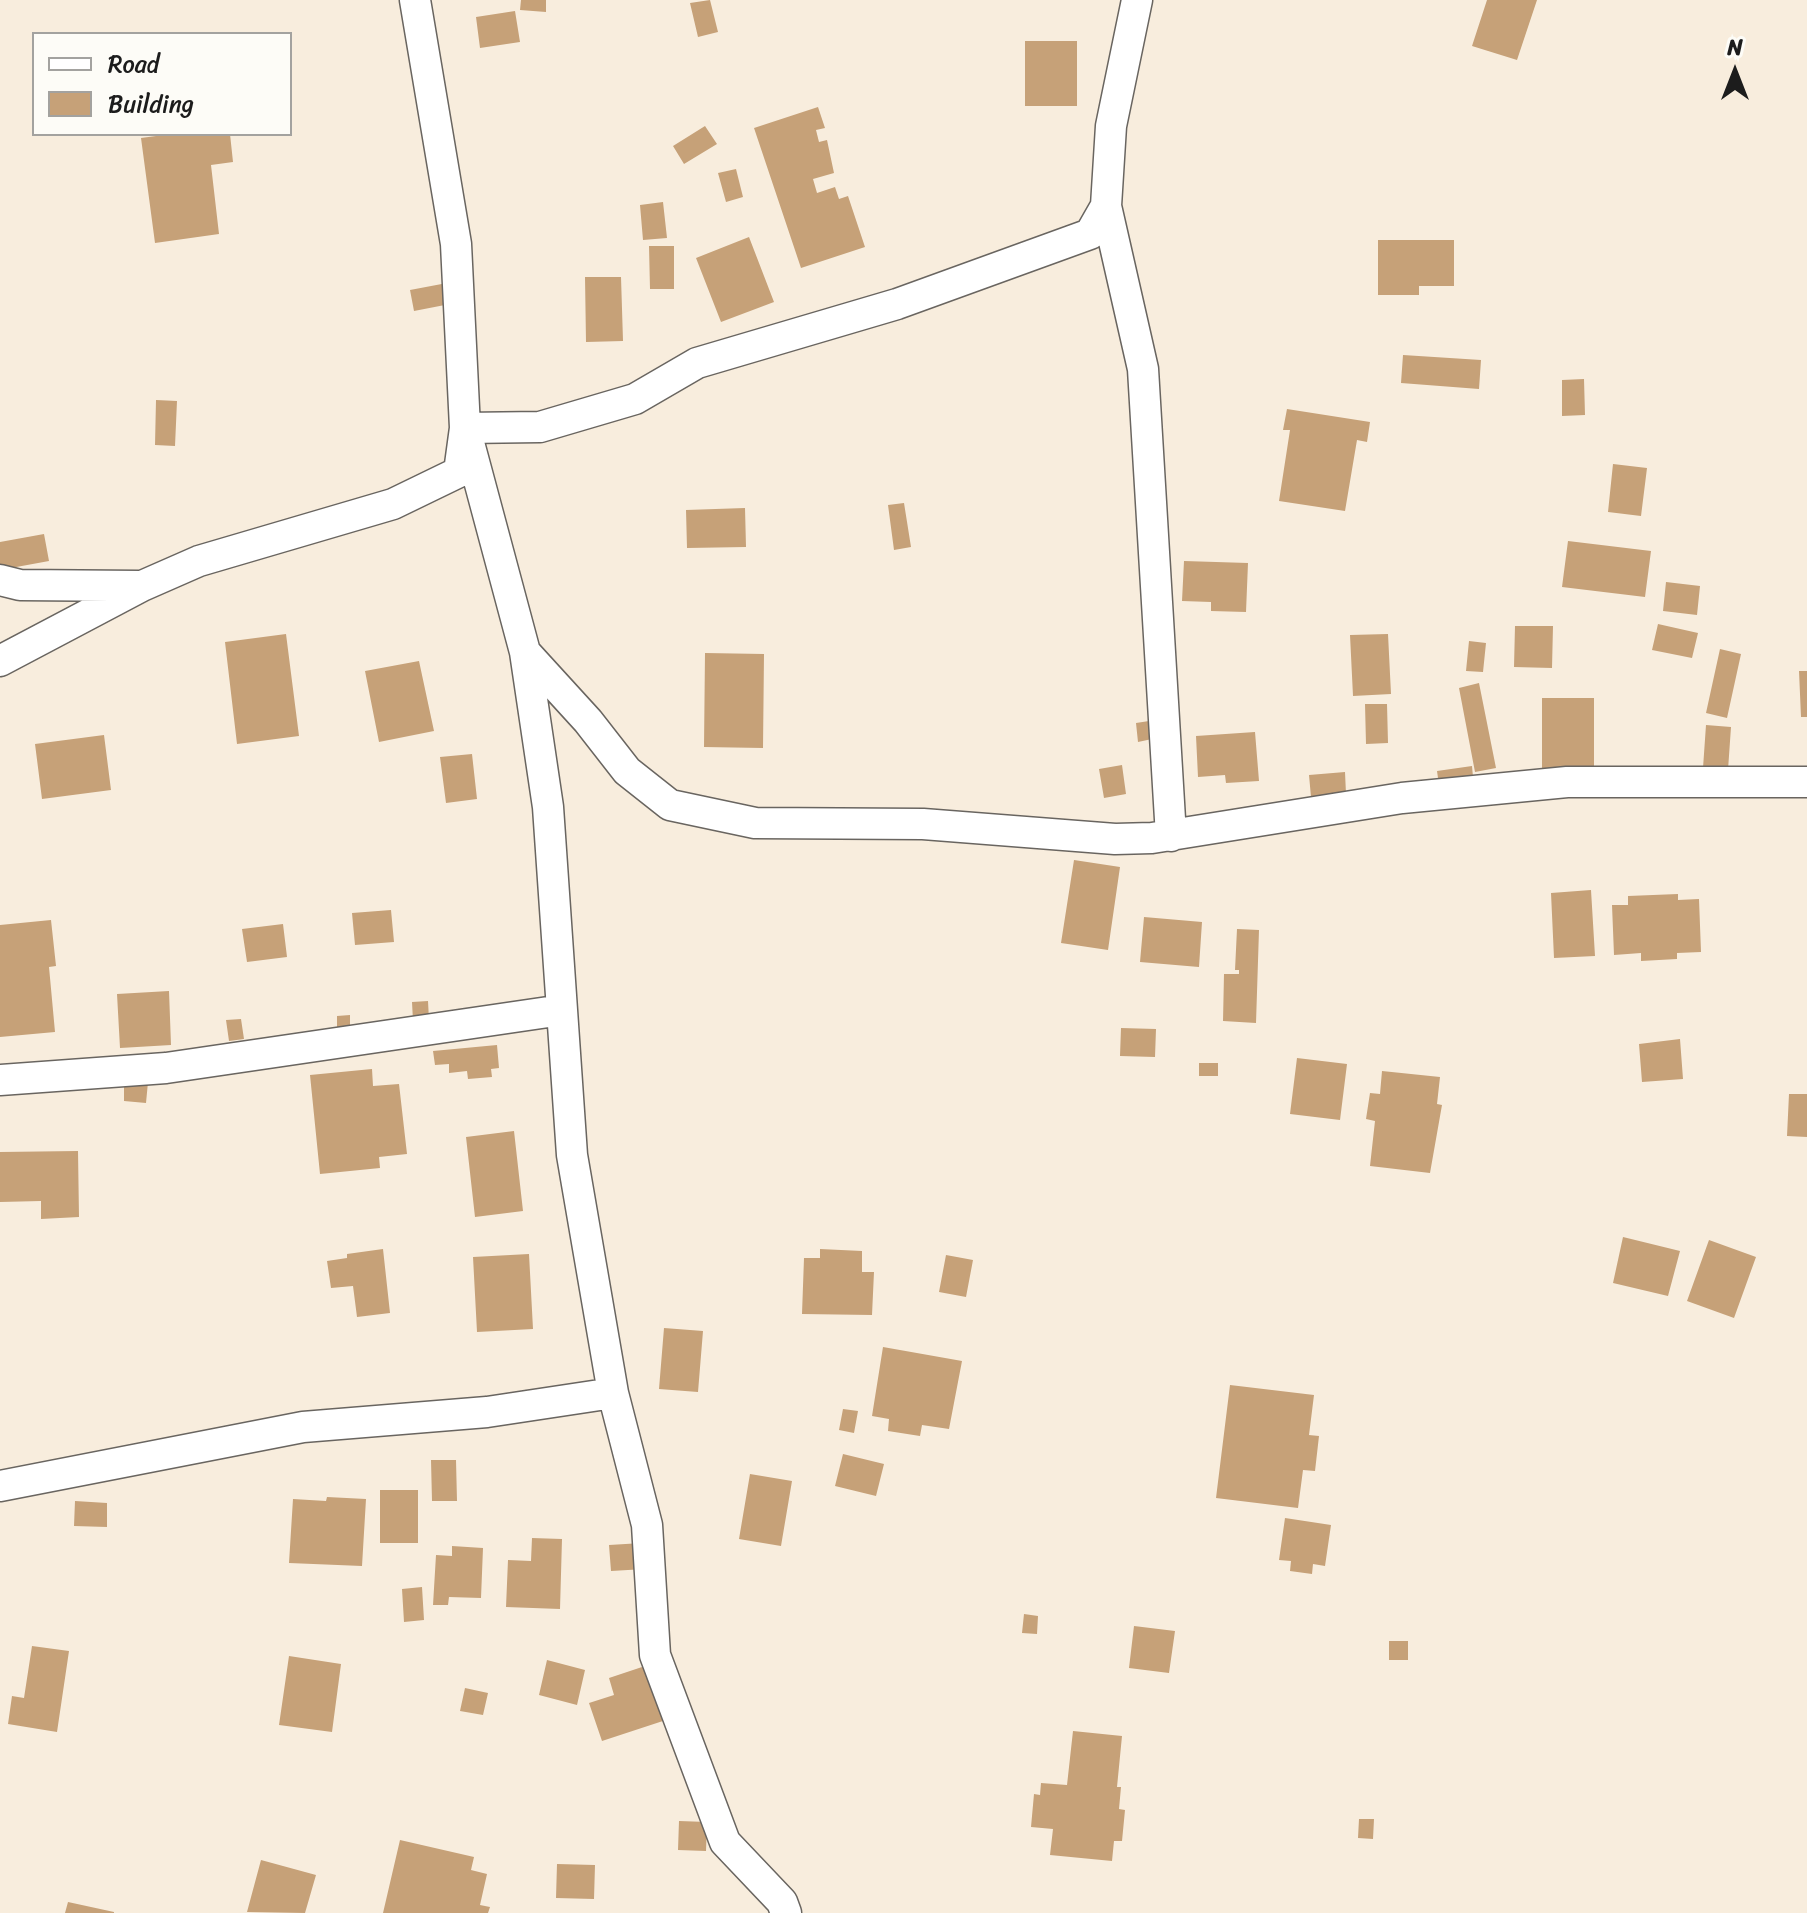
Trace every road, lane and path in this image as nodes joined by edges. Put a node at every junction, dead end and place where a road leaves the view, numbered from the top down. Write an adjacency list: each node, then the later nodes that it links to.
1 (415, 0): 4 (street)
2 (1137, 0): 3 (street)
3 (1106, 206): 4 (street); 10 (street)
4 (465, 428): 6 (street); 7 (street)
5 (0, 580): 6 (street)
6 (142, 586): 8 (street)
7 (525, 652): 10 (street); 11 (street)
8 (0, 661)
9 (1807, 782): 10 (street)
10 (1171, 836)
11 (562, 1010): 12 (street); 13 (street)
12 (0, 1080)
13 (613, 1393): 14 (street); 15 (street)
14 (0, 1486)
15 (792, 1909)

